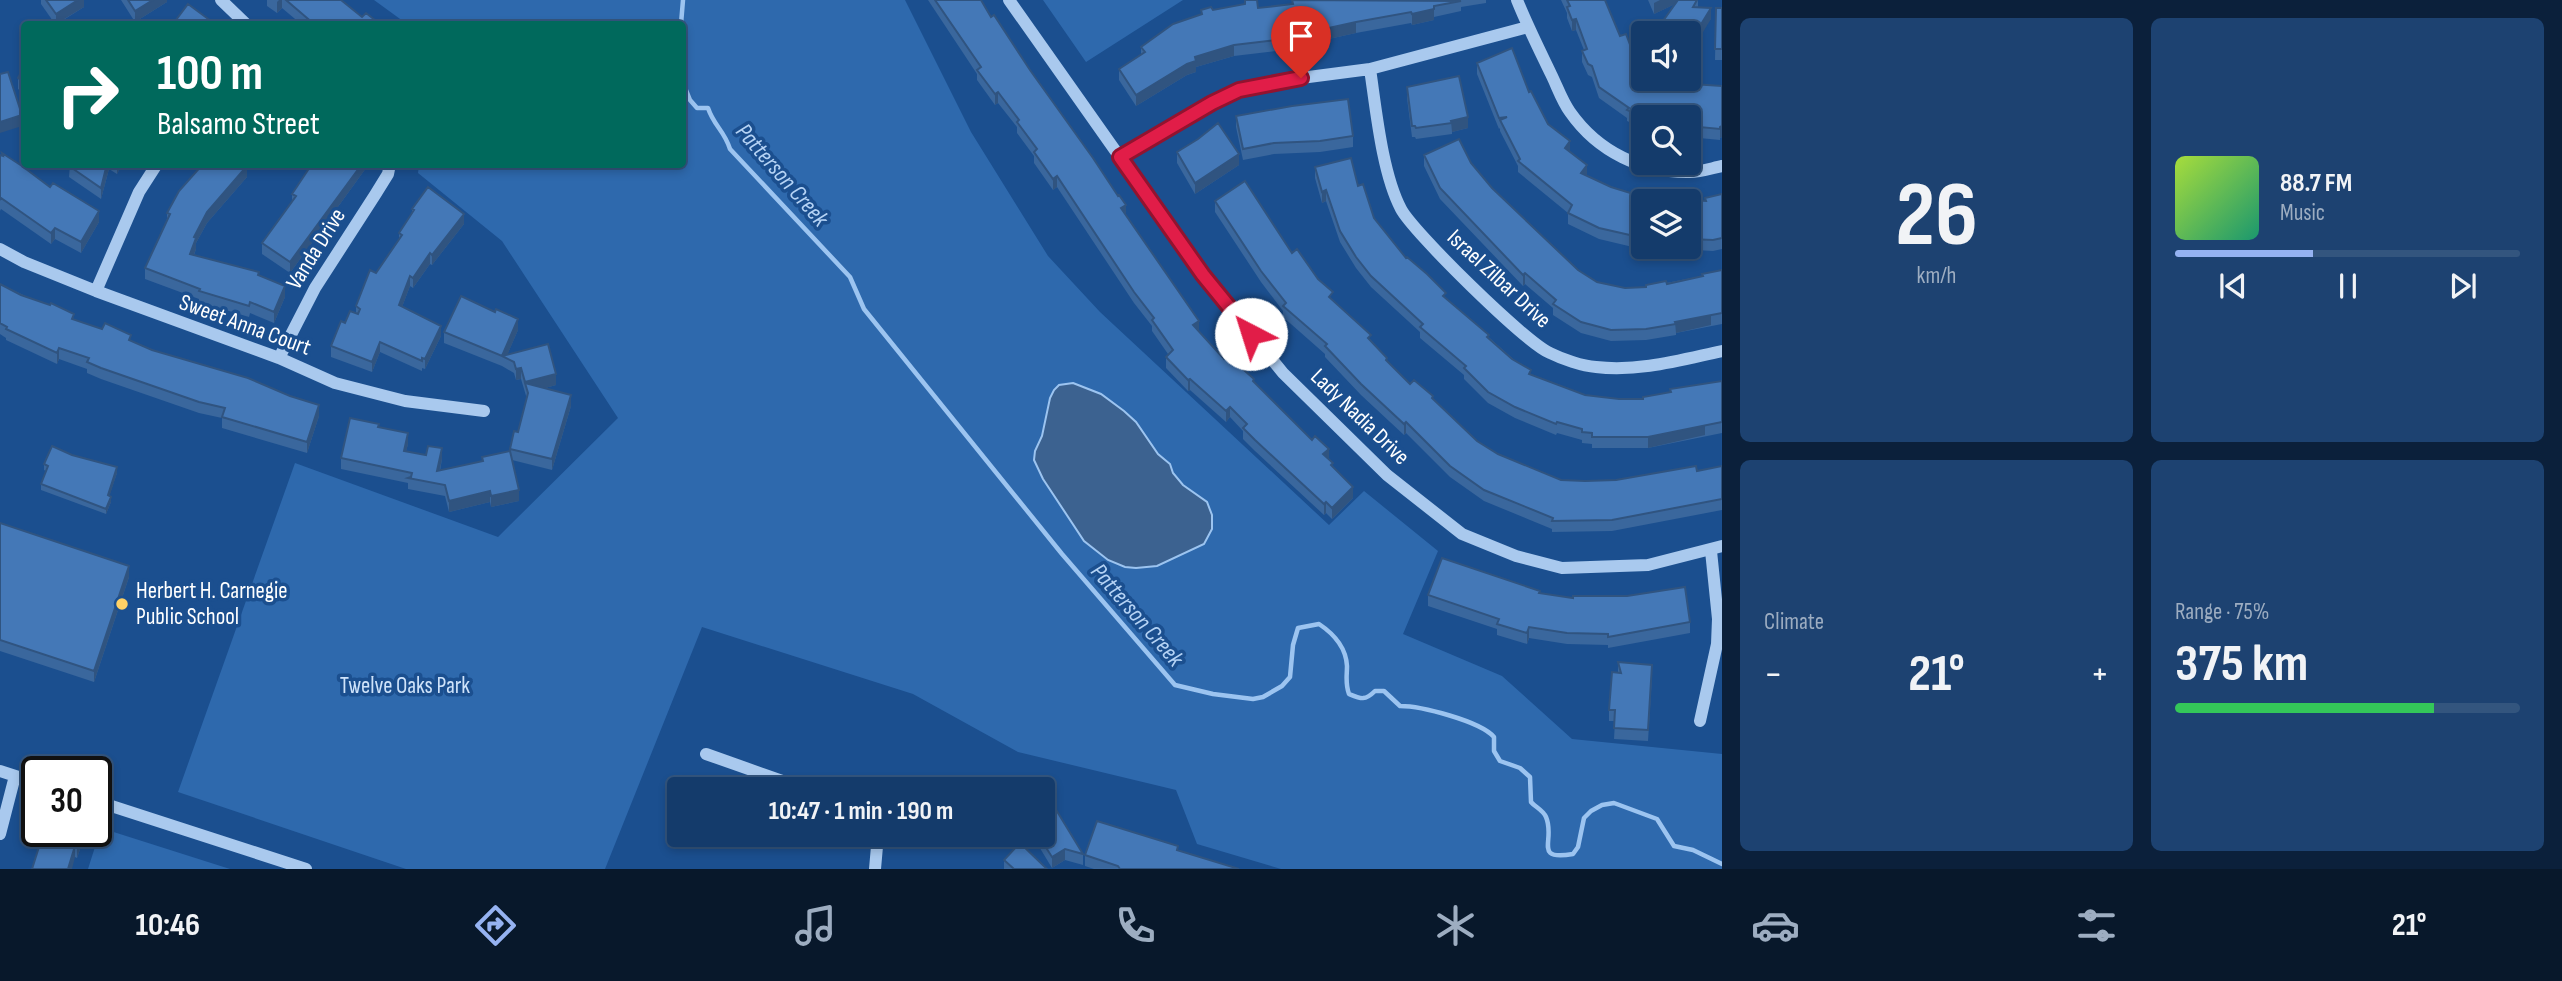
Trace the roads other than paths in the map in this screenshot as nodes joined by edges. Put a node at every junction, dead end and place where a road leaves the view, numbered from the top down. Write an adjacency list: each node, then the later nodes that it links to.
1 (220, 0): 4 (street)
2 (1009, 0): 7 (street, Lady Nadia Drive)
3 (1517, 0): 5 (street)
4 (243, 21)
5 (1528, 27): 6 (street); 8 (street)
6 (1370, 69): 7 (street); 13 (street, Israel Zilbar Drive)
7 (1120, 157): 16 (street, Lady Nadia Drive)
8 (1722, 166)
9 (154, 168): 12 (street)
10 (389, 168): 14 (street, Vanda Drive)
11 (0, 248): 12 (street, Sweet Anna Court)
12 (96, 291): 14 (street, Sweet Anna Court)
13 (1722, 351)
14 (279, 358): 15 (street, Sweet Anna Court)
15 (484, 411)
16 (1716, 548): 17 (street)
17 (1700, 721)
18 (706, 754): 21 (street)
19 (0, 771): 20 (street)
20 (15, 776): 22 (street); 24 (street)
21 (771, 777)
22 (21, 778)
23 (112, 806): 26 (street)
24 (0, 834)
25 (877, 847): 27 (street)
26 (306, 869)
27 (875, 869)

